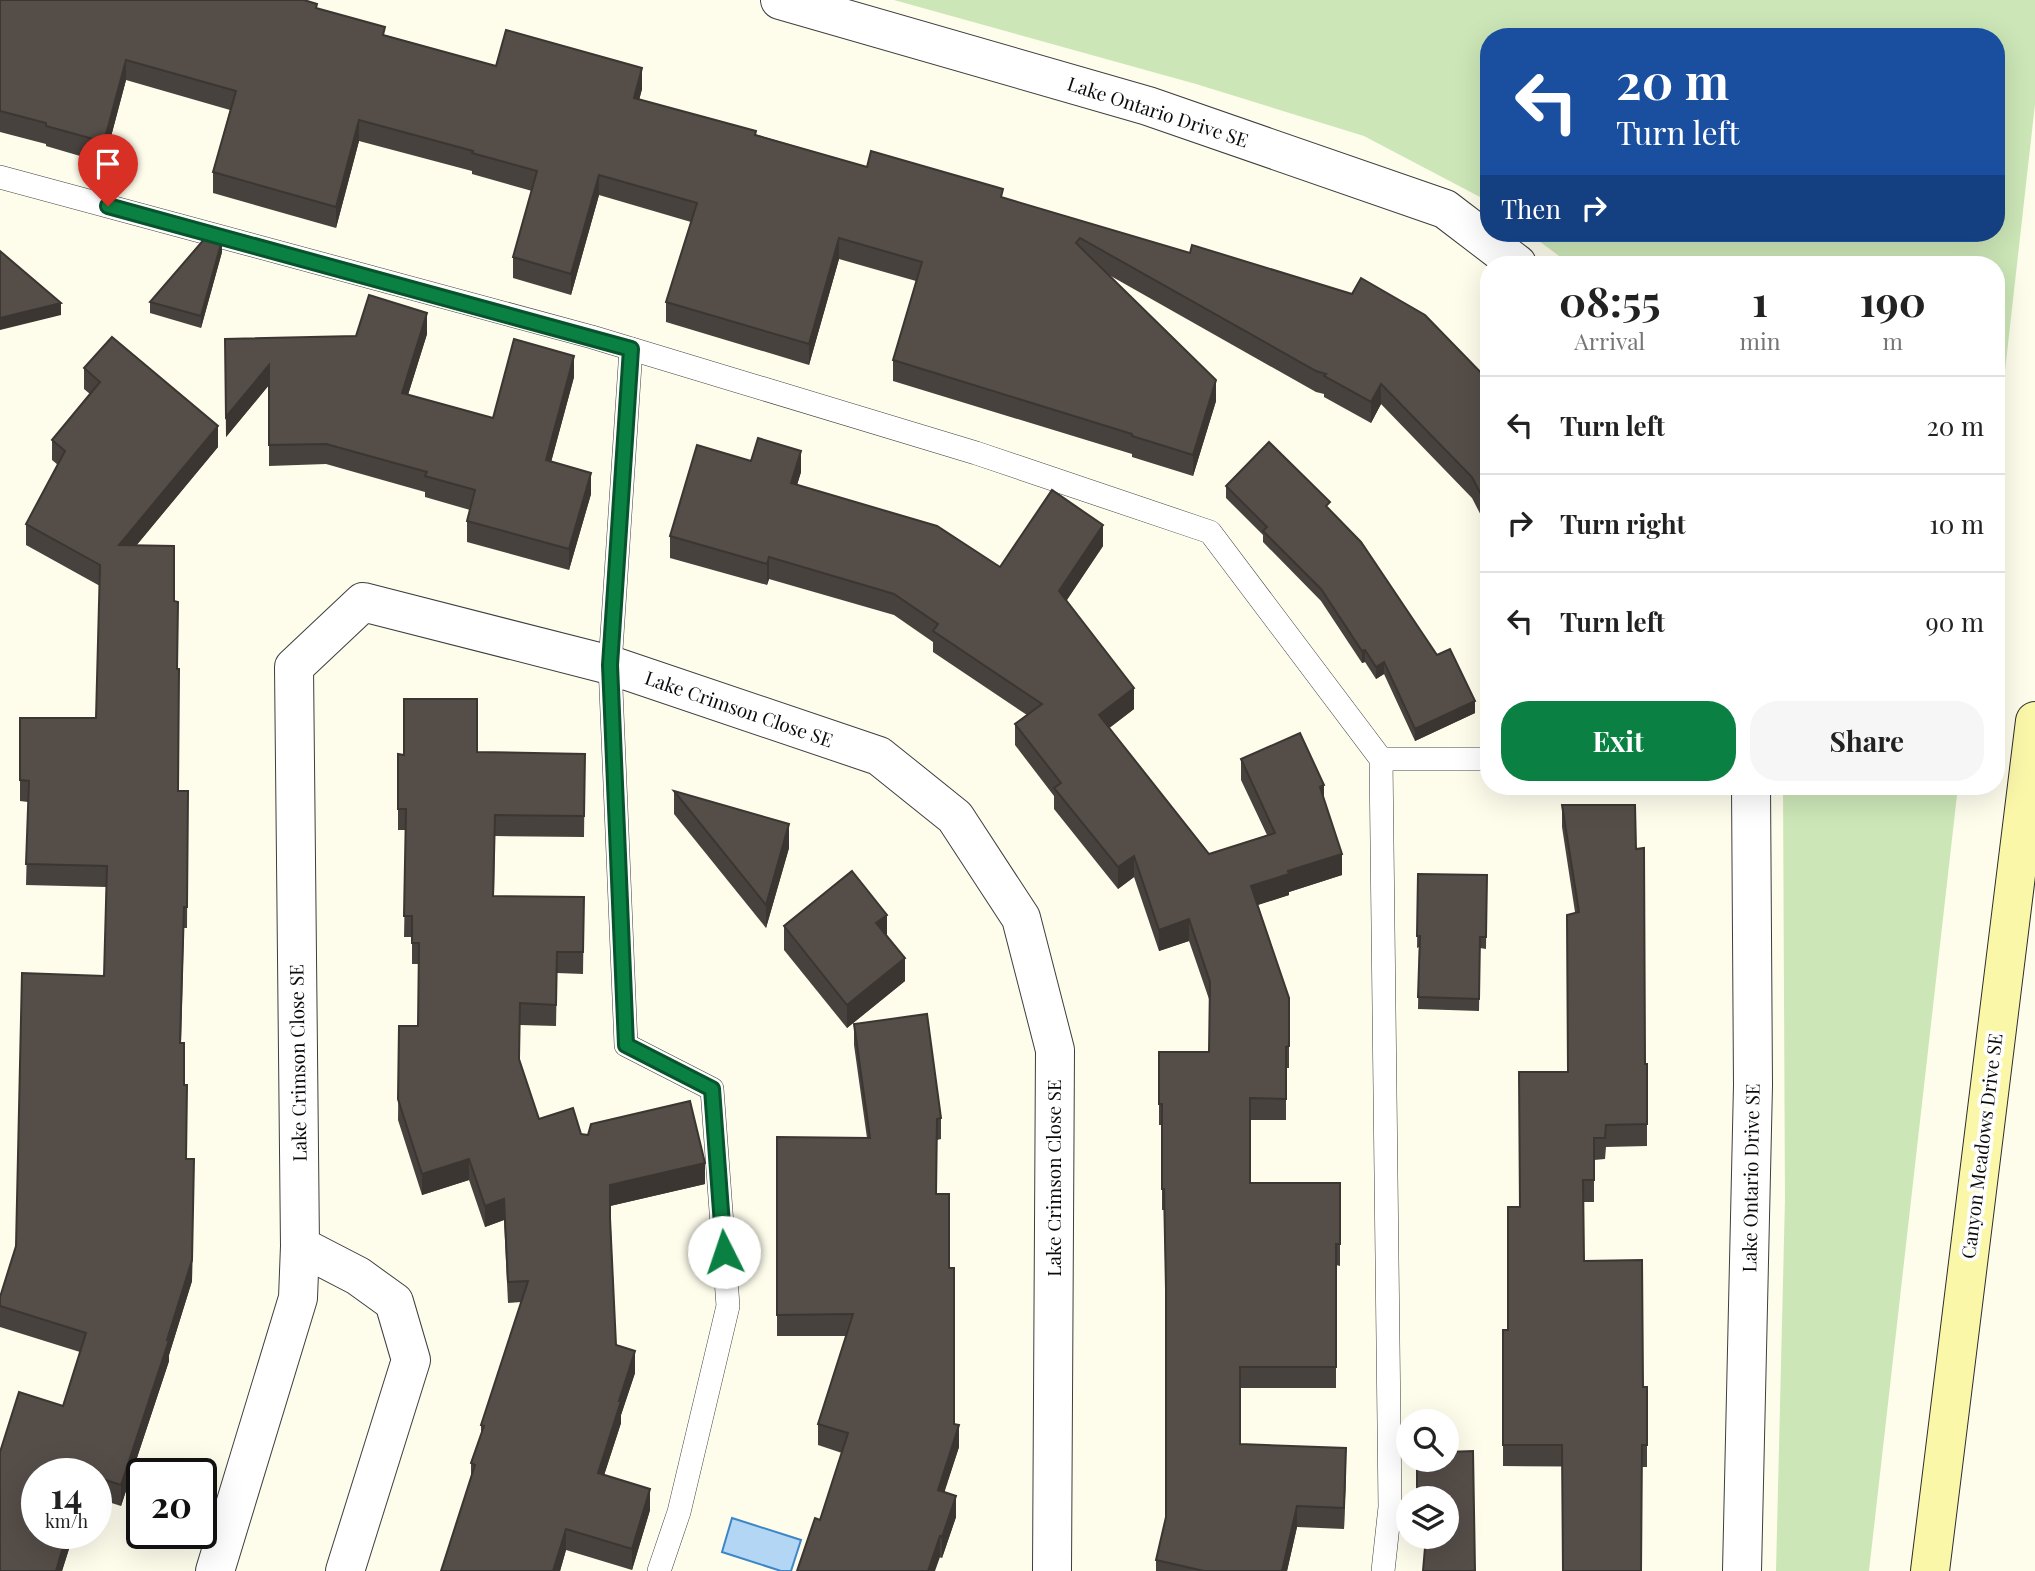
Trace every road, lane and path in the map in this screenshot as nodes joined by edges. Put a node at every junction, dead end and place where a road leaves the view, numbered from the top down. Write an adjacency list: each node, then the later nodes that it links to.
1 (780, 0): 3 (street, Lake Ontario Drive SE)
2 (0, 177): 6 (lane)
3 (1480, 236)
4 (1488, 242): 5 (street, Lake Ontario Drive SE)
5 (1507, 256)
6 (631, 349): 7 (lane); 9 (lane)
7 (610, 665): 12 (street, Lake Crimson Close SE); 15 (lane); 16 (street, Lake Crimson Close SE)
8 (2035, 721): 19 (main road, Canyon Meadows Drive SE)
9 (1381, 759): 10 (lane); 17 (lane)
10 (1480, 759)
11 (1751, 795): 18 (street, Lake Ontario Drive SE)
12 (300, 1246): 13 (street, Lake Crimson Close SE); 14 (street)
13 (215, 1571)
14 (345, 1571)
15 (659, 1571)
16 (1052, 1571)
17 (1383, 1571)
18 (1742, 1571)
19 (1930, 1571)

